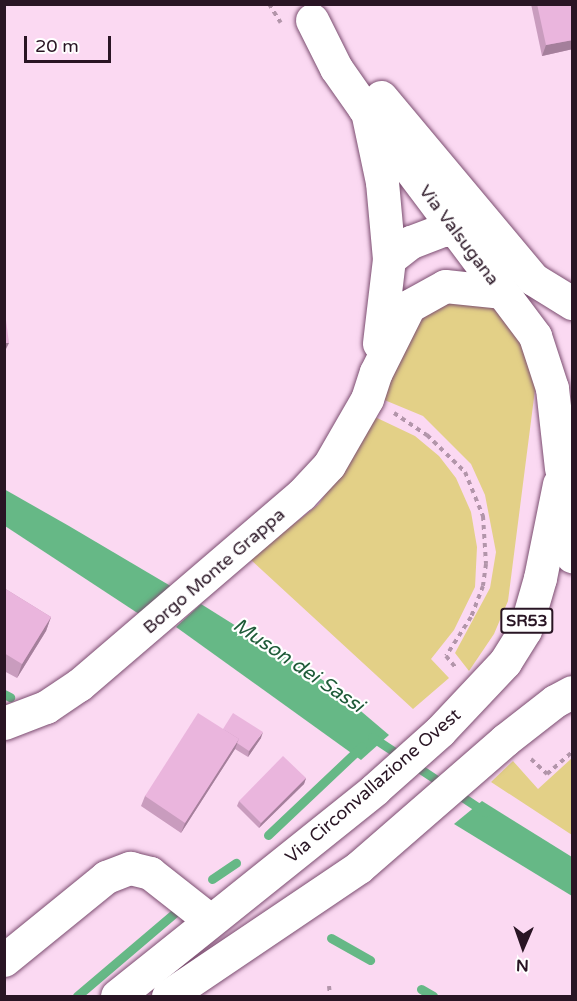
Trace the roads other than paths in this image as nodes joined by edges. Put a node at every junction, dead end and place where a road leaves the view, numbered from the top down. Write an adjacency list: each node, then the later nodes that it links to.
1 (300, 19): 2 (main road, Via Valsugana); 6 (main road, Via Valsugana)
2 (367, 111): 3 (main road, Via Valsugana); 4 (main road)
3 (455, 230): 4 (main road); 5 (main road, Via Valsugana); 6 (main road)
4 (389, 260): 7 (main road)
5 (501, 292): 7 (main road); 9 (main road, Via Valsugana)
6 (567, 300)
7 (376, 372): 12 (main road, Borgo Monte Grappa)
8 (573, 430): 9 (main road, Via Circonvallazione Ovest / SR53)
9 (560, 476): 10 (main road, Via Circonvallazione Ovest / SR53); 13 (main road, Via Circonvallazione Ovest / SR53)
10 (573, 556)
11 (573, 692): 16 (main road)
12 (4, 723)
13 (210, 920): 14 (main road); 15 (main road, Via Circonvallazione Ovest / SR53)
14 (4, 960)
15 (117, 996)
16 (168, 996)

